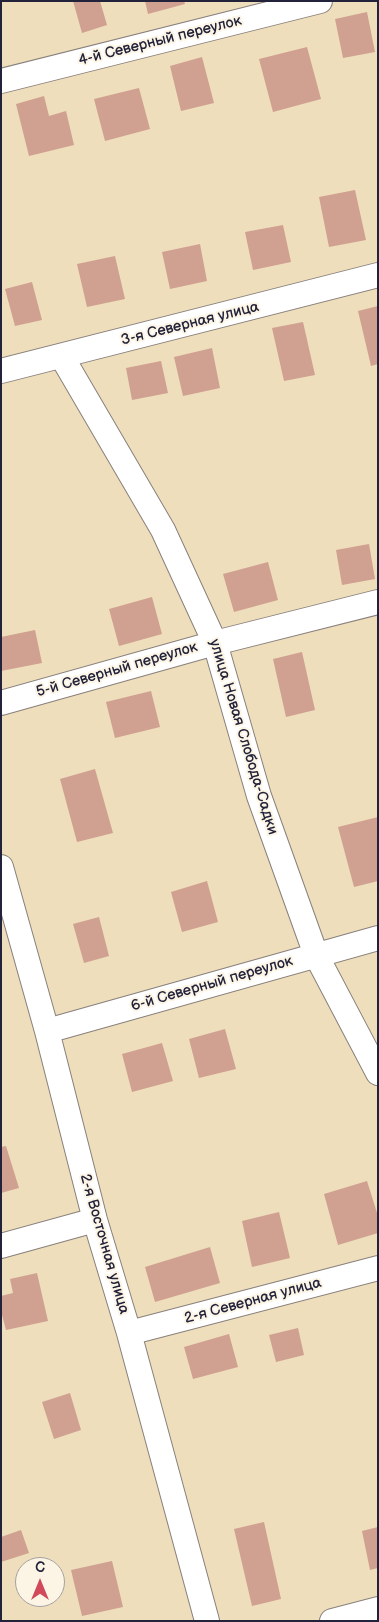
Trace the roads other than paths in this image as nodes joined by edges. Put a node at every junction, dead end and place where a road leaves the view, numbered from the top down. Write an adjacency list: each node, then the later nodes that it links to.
1 (320, 1): 2 (street, 4-й Северный переулок)
2 (1, 81)
3 (378, 276): 4 (street, 3-я Северная улица)
4 (62, 356): 5 (street, 3-я Северная улица); 7 (street, улица Новая Слобода-Садки)
5 (1, 371)
6 (378, 602): 7 (street, 5-й Северный переулок)
7 (215, 643): 8 (street, 5-й Северный переулок); 11 (street, улица Новая Слобода-Садки)
8 (1, 702)
9 (1, 867): 12 (street, 2-я Восточная улица)
10 (378, 938): 11 (street, 6-й Северный переулок)
11 (316, 955): 12 (street, 6-й Северный переулок); 13 (street, улица Новая Слобода-Садки)
12 (47, 1031): 14 (street, 2-я Восточная улица)
13 (378, 1073)
14 (95, 1220): 15 (street); 17 (street, 2-я Восточная улица)
15 (1, 1246)
16 (378, 1268): 17 (street, 2-я Северная улица)
17 (129, 1333): 19 (street, 2-я Восточная улица)
18 (378, 1608): 20 (street)
19 (207, 1621)
20 (332, 1621)

